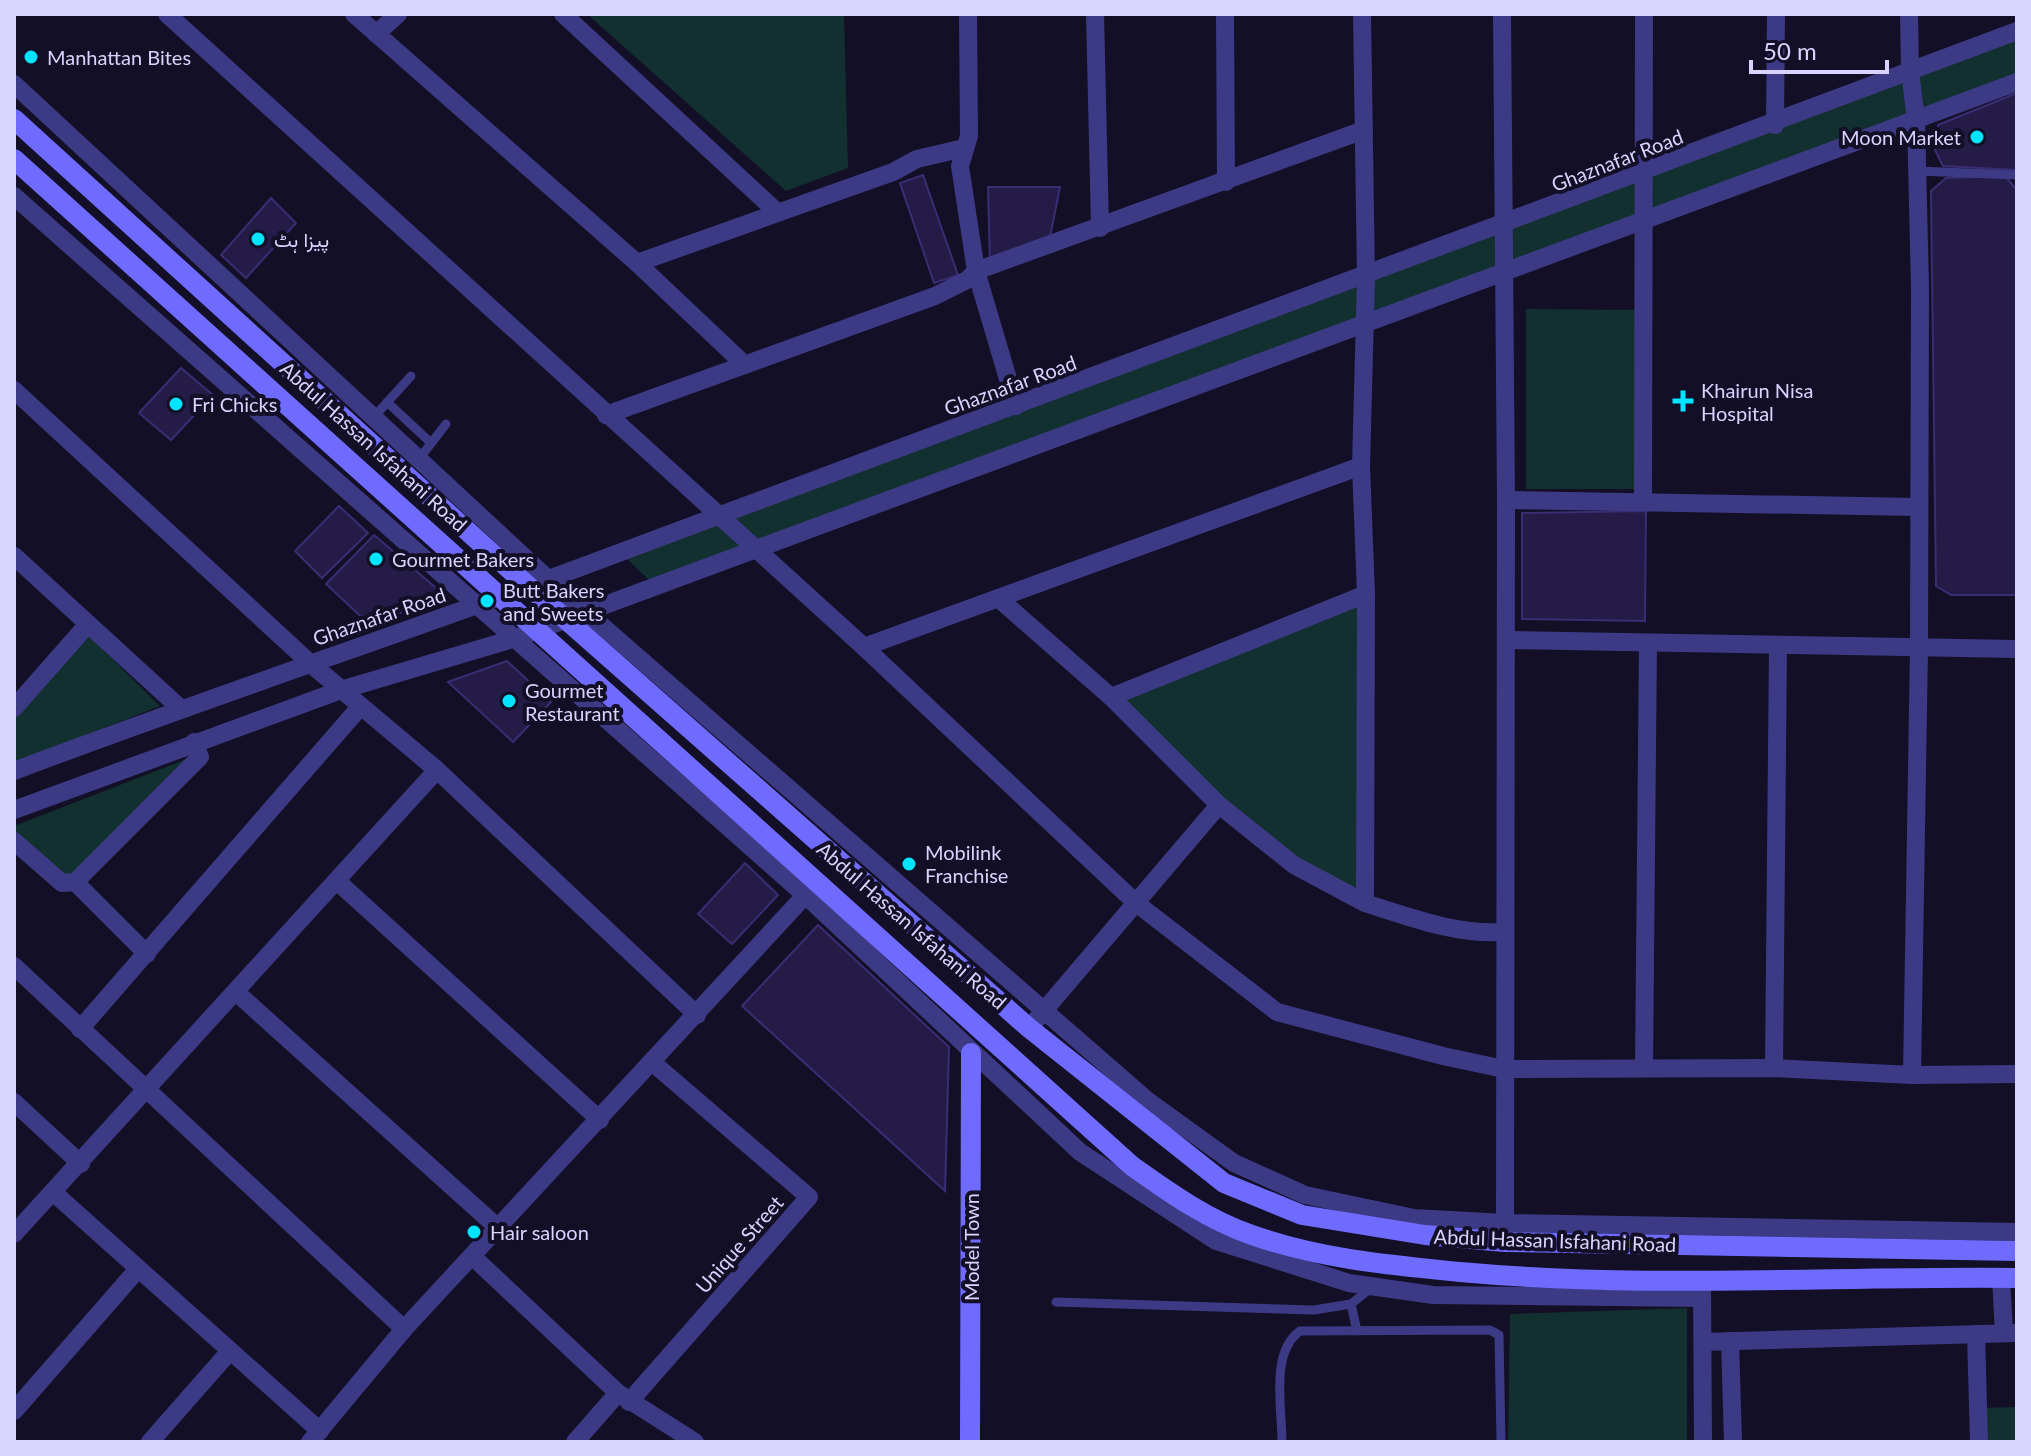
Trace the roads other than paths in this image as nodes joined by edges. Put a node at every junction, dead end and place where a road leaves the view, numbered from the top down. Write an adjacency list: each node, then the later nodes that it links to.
1 (167, 14): 43 (street)
2 (354, 14): 14 (street)
3 (398, 14): 14 (street)
4 (563, 14): 29 (street)
5 (968, 14): 22 (street)
6 (1095, 14): 32 (street)
7 (1225, 14): 27 (street)
8 (1362, 14): 21 (street)
9 (1502, 14): 31 (street)
10 (1644, 14): 25 (street)
11 (1776, 14): 20 (street)
12 (1909, 14): 15 (street)
13 (2017, 31): 15 (street, Ghaznafar Road)
14 (376, 34): 33 (street)
15 (1910, 71): 19 (street); 20 (street, Ghaznafar Road)
16 (2017, 82): 19 (street)
17 (14, 84): 45 (street)
18 (14, 119): 45 (main road, Abdul Hassan Isfahani Road)
19 (1916, 120): 24 (street); 30 (street)
20 (1775, 125): 25 (street, Ghaznafar Road)
21 (1364, 130): 27 (street); 36 (street)
22 (964, 148): 29 (street); 34 (street)
23 (14, 159): 58 (main road, Abdul Hassan Isfahani Road)
24 (1917, 171): 26 (lane); 51 (street)
25 (1644, 173): 30 (street); 31 (street, Ghaznafar Road)
26 (2017, 175)
27 (1226, 182): 32 (street)
28 (14, 196): 60 (street)
29 (777, 212): 33 (street)
30 (1646, 218): 35 (street); 50 (street)
31 (1502, 227): 35 (street); 36 (street, Ghaznafar Road)
32 (1100, 228): 34 (street)
33 (637, 263): 38 (street)
34 (976, 271): 38 (street); 42 (street)
35 (1502, 271): 37 (street); 49 (street)
36 (1366, 277): 37 (street); 42 (street, Ghaznafar Road)
37 (1364, 323): 48 (street); 53 (street)
38 (745, 365): 43 (street)
39 (411, 376): 41 (lane)
40 (14, 390): 72 (street)
41 (387, 402): 45 (lane); 46 (lane)
42 (1016, 406): 52 (street, Ghaznafar Road)
43 (606, 415): 52 (street)
44 (446, 424): 46 (lane)
45 (367, 425): 47 (main road, Abdul Hassan Isfahani Road)
46 (430, 442): 47 (lane)
47 (412, 466): 55 (street); 56 (main road, Abdul Hassan Isfahani Road)
48 (1361, 466): 57 (street); 59 (street)
49 (1506, 500): 50 (street); 66 (street)
50 (1643, 502): 51 (street)
51 (1918, 507): 70 (street)
52 (717, 516): 53 (street); 55 (street, Ghaznafar Road)
53 (755, 551): 61 (street); 69 (street)
54 (17, 563): 63 (street)
55 (548, 579): 56 (street, Ghaznafar Road); 61 (street)
56 (528, 586): 58 (street, Ghaznafar Road); 62 (main road, Abdul Hassan Isfahani Road)
57 (1366, 594): 74 (street); 88 (street)
58 (499, 596): 60 (street, Ghaznafar Road); 64 (main road, Abdul Hassan Isfahani Road)
59 (998, 598): 69 (street); 74 (street)
60 (476, 605): 65 (street); 72 (street, Ghaznafar Road)
61 (586, 612): 62 (street); 93 (street)
62 (566, 619): 64 (street); 95 (main road, Abdul Hassan Isfahani Road)
63 (88, 624): 76 (street); 77 (street)
64 (537, 630): 65 (street); 86 (main road, Abdul Hassan Isfahani Road)
65 (516, 638): 73 (street); 86 (street)
66 (1506, 640): 67 (street); 89 (street)
67 (1648, 643): 68 (street); 99 (street)
68 (1778, 645): 70 (street); 100 (street)
69 (864, 647): 87 (street)
70 (1919, 648): 71 (street); 103 (street)
71 (2017, 649)
72 (311, 664): 73 (street); 77 (street, Ghaznafar Road)
73 (341, 690): 75 (street); 78 (street)
74 (1111, 697): 81 (street)
75 (360, 707): 79 (street); 90 (street)
76 (14, 708)
77 (180, 708): 80 (street, Ghaznafar Road)
78 (194, 742): 82 (street); 84 (street)
79 (437, 770): 85 (street); 94 (street)
80 (14, 771)
81 (1219, 805): 87 (street); 88 (street)
82 (14, 810)
83 (14, 841): 84 (street)
84 (75, 882): 90 (street)
85 (338, 882): 92 (street); 106 (street)
86 (811, 889): 94 (street); 97 (street); 118 (main road, Abdul Hassan Isfahani Road)
87 (1136, 903): 93 (street); 101 (street)
88 (1365, 903): 89 (street)
89 (1503, 932): 101 (street)
90 (147, 954): 96 (street)
91 (14, 966): 96 (street)
92 (237, 993): 104 (street); 109 (street)
93 (1044, 1011): 95 (street); 111 (street)
94 (697, 1015): 98 (street)
95 (1029, 1028): 111 (main road, Abdul Hassan Isfahani Road)
96 (80, 1029): 104 (street)
97 (971, 1053): 117 (street); 134 (main road, Model Town)
98 (653, 1063): 106 (street); 128 (street, Unique Street)
99 (1644, 1068): 100 (street); 101 (street)
100 (1774, 1068): 103 (street)
101 (1504, 1069): 111 (street)
102 (2017, 1074): 103 (street)
103 (1912, 1075)
104 (147, 1091): 107 (street); 121 (street)
105 (14, 1102): 107 (street)
106 (600, 1120): 109 (street)
107 (81, 1164): 108 (street)
108 (54, 1193): 112 (street); 115 (street)
109 (497, 1227): 114 (street)
110 (2017, 1232): 111 (street)
111 (1505, 1233): 113 (main road, Abdul Hassan Isfahani Road)
112 (14, 1234)
113 (2017, 1251)
114 (472, 1256): 121 (street); 128 (street)
115 (138, 1269): 127 (street); 129 (street)
116 (2009, 1278): 118 (main road, Abdul Hassan Isfahani Road); 123 (street)
117 (1374, 1286): 118 (street); 120 (lane)
118 (1702, 1290): 126 (street)
119 (1056, 1302): 120 (lane)
120 (1351, 1304): 122 (lane)
121 (404, 1329): 130 (street)
122 (1357, 1331): 135 (lane); 136 (lane)
123 (2011, 1333): 124 (street)
124 (1976, 1334): 125 (street); 139 (street)
125 (1730, 1341): 126 (street); 138 (street)
126 (1703, 1342): 137 (street)
127 (230, 1351): 130 (street); 132 (street)
128 (623, 1398): 131 (street); 133 (street)
129 (14, 1411)
130 (315, 1436)
131 (576, 1441)
132 (150, 1442)
133 (695, 1442)
134 (970, 1442)
135 (1282, 1442)
136 (1501, 1442)
137 (1703, 1442)
138 (1733, 1442)
139 (1979, 1442)

